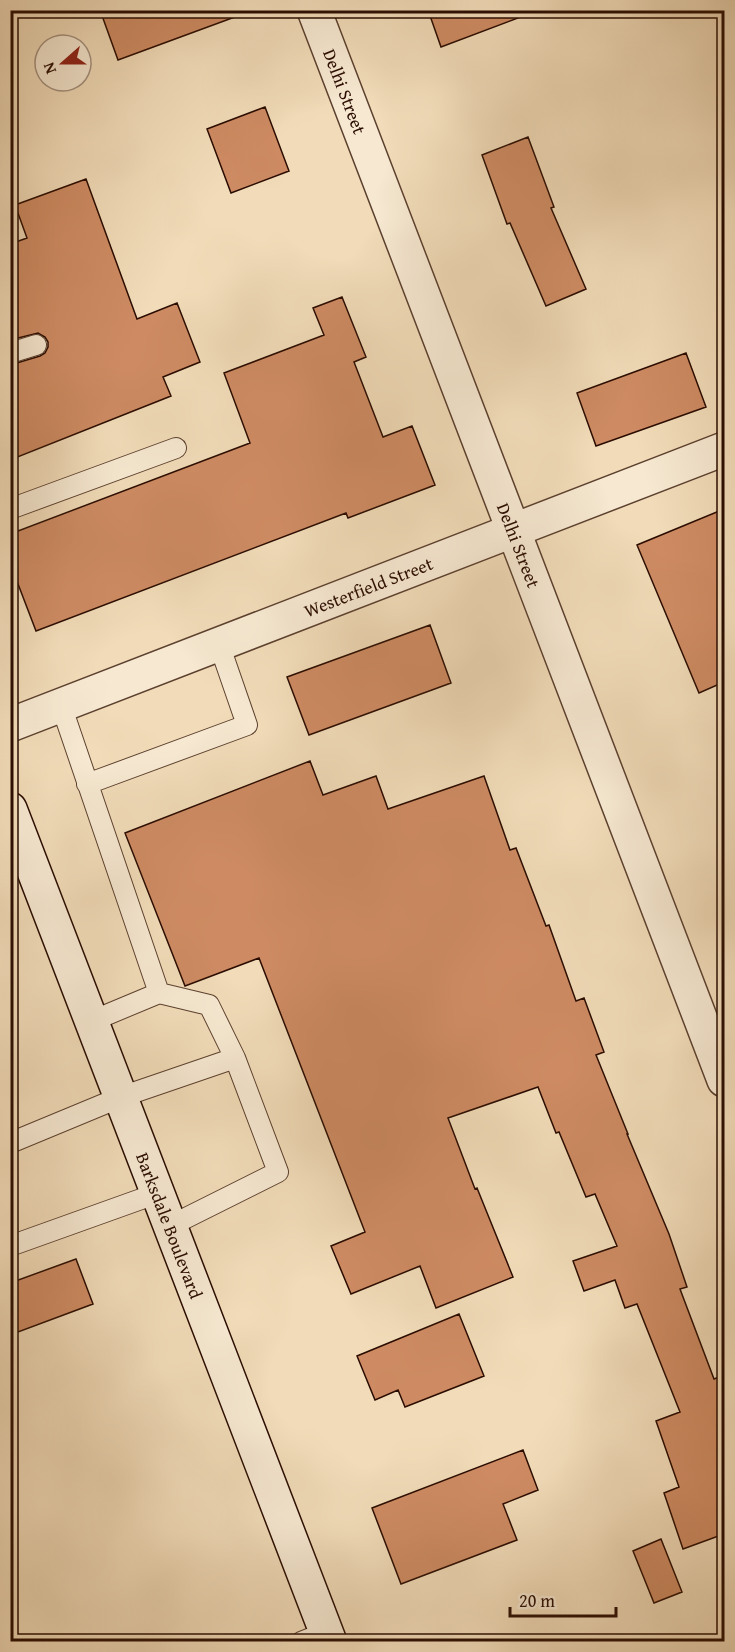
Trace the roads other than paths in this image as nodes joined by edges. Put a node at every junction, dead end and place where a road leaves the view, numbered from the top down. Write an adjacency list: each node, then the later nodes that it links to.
1 (314, 10): 7 (street, Delhi Street)
2 (36, 345): 3 (lane)
3 (10, 353)
4 (176, 448): 6 (lane)
5 (724, 449): 7 (street, Westerfield Street)
6 (10, 509)
7 (514, 530): 8 (street, Westerfield Street); 16 (street, Delhi Street)
8 (219, 644): 9 (street, Westerfield Street); 11 (lane)
9 (61, 705): 10 (street, Westerfield Street); 11 (lane)
10 (10, 724)
11 (87, 784): 13 (lane)
12 (10, 809): 14 (street, Barksdale Boulevard)
13 (159, 993): 14 (lane); 15 (lane)
14 (92, 1021): 17 (street, Barksdale Boulevard)
15 (235, 1058): 17 (lane); 20 (lane)
16 (724, 1080)
17 (121, 1097): 18 (lane); 19 (street, Barksdale Boulevard)
18 (10, 1143)
19 (158, 1193): 20 (street, Barksdale Boulevard); 21 (lane)
20 (171, 1226): 22 (street, Barksdale Boulevard)
21 (10, 1246)
22 (319, 1638)

